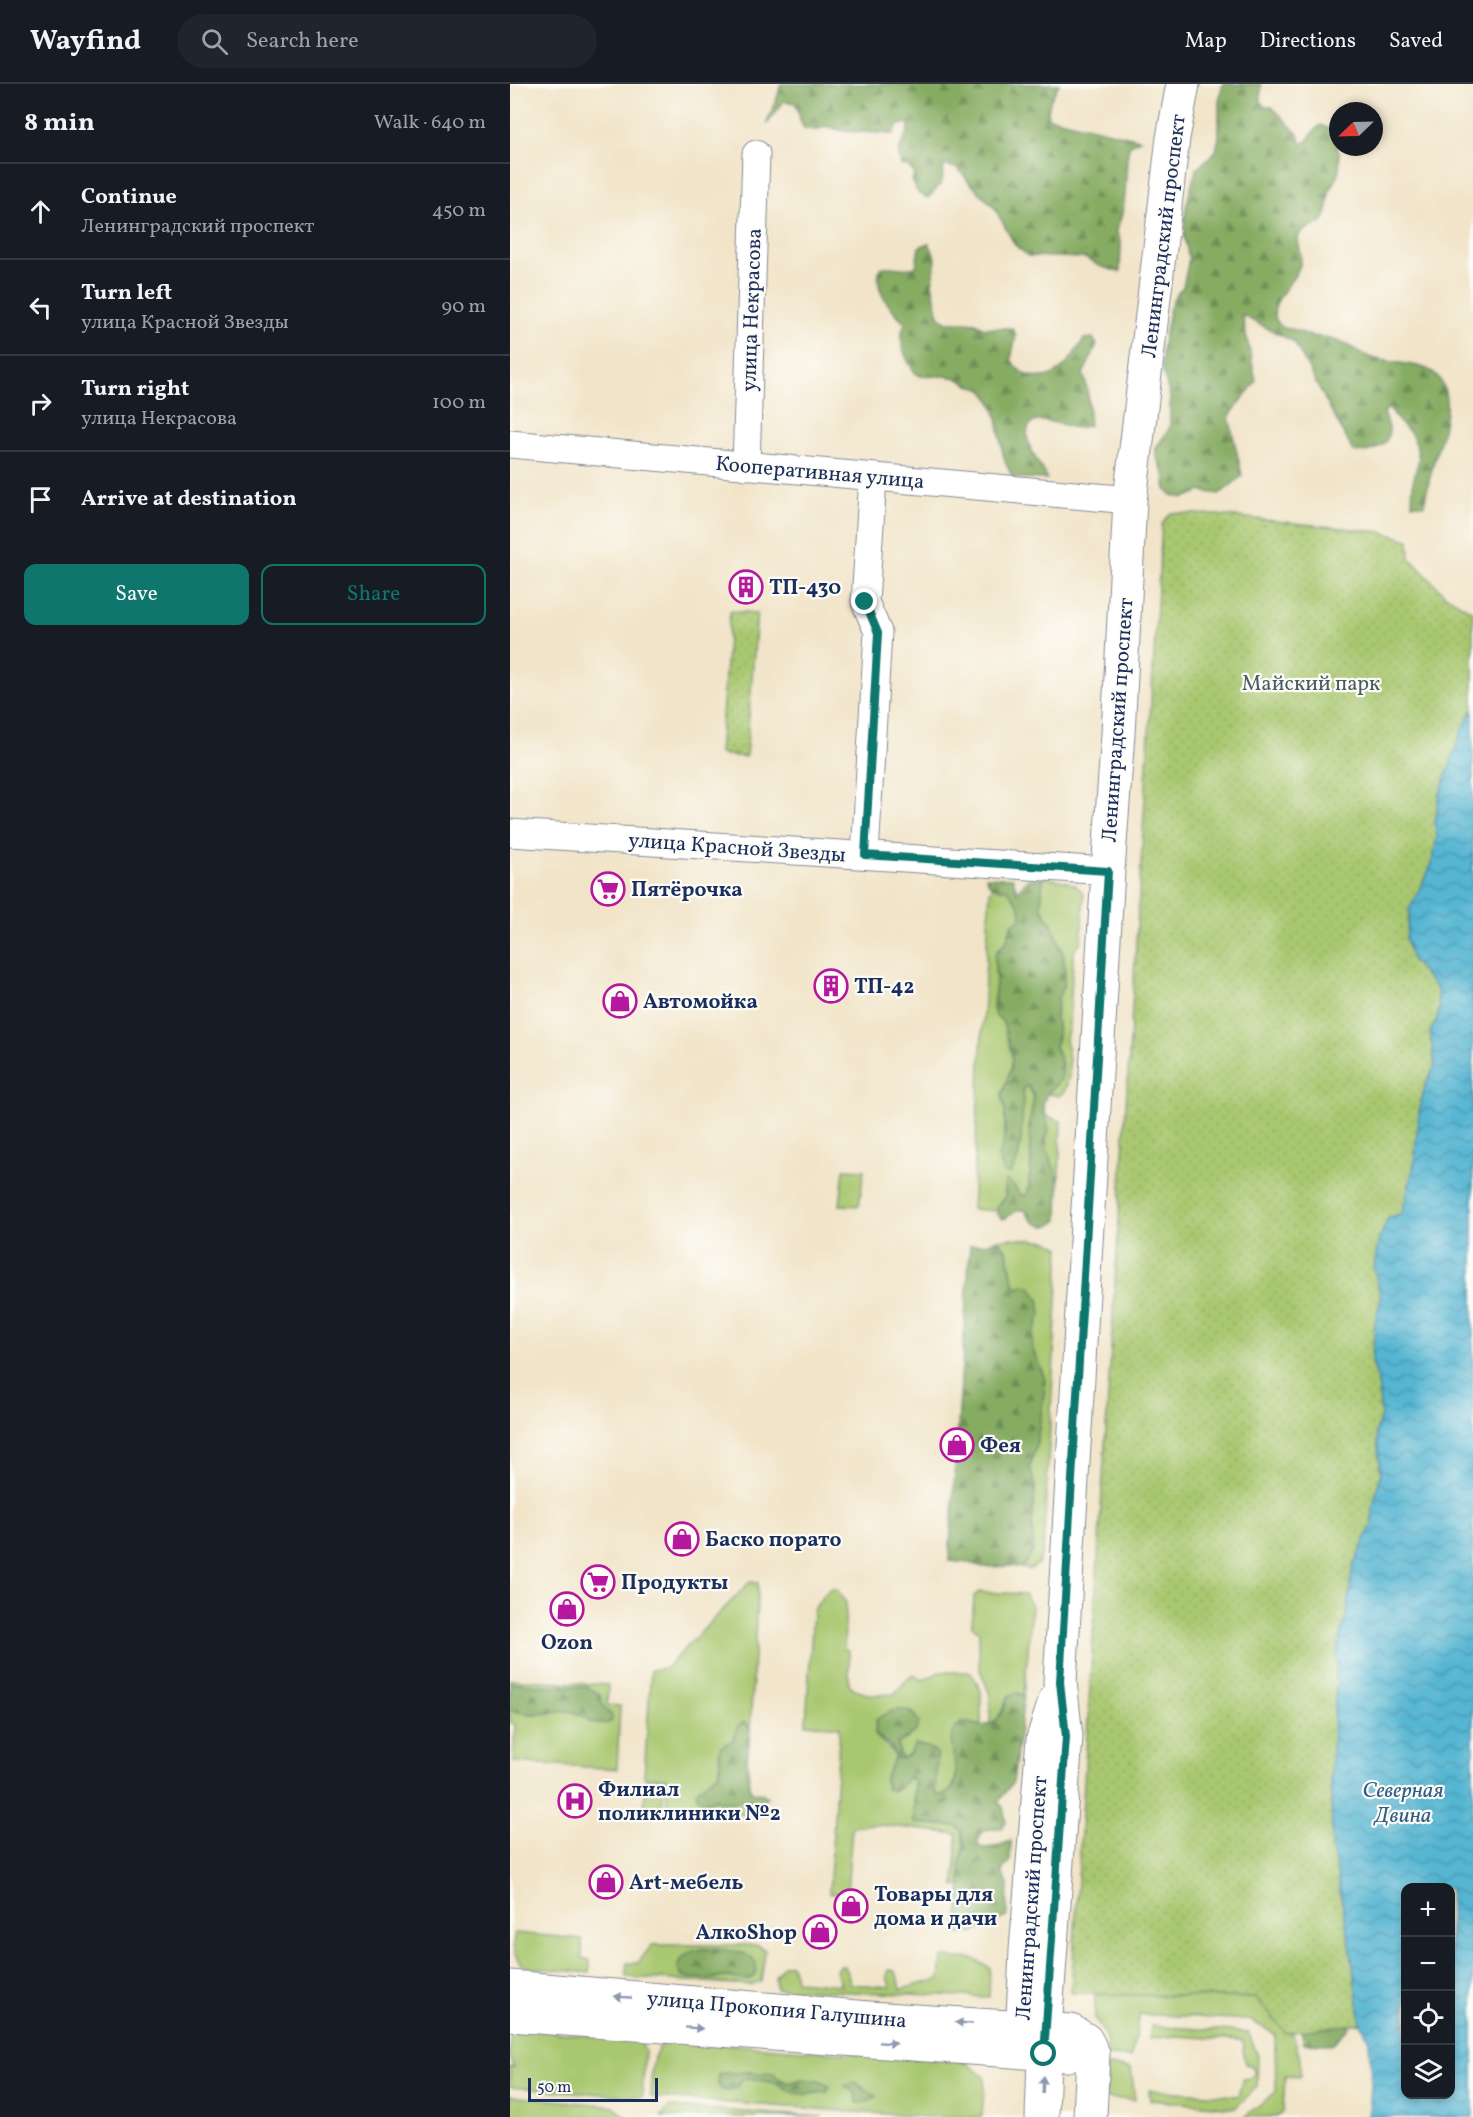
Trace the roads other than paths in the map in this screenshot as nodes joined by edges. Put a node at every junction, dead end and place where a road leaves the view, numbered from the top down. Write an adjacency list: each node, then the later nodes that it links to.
1 (1183, 84): 6 (main road, Ленинградский проспект)
2 (756, 154): 4 (street, улица Некрасова)
3 (510, 444): 4 (street, Кооперативная улица)
4 (746, 466): 5 (street, Кооперативная улица)
5 (873, 477): 6 (street, Кооперативная улица); 8 (street)
6 (1130, 500): 9 (main road, Ленинградский проспект)
7 (510, 833): 8 (street, улица Красной Звезды)
8 (865, 855): 9 (street, улица Красной Звезды)
9 (1108, 871): 12 (main road, Ленинградский проспект)
10 (510, 1987): 12 (main road, улица Прокопия Галушина, one-way to 10)
11 (510, 2014): 12 (main road, улица Прокопия Галушина, one-way to 12)
12 (1033, 2040): 13 (main road, Ленинградский проспект); 14 (main road, Ленинградский проспект, one-way to 12); 15 (main road)
13 (1019, 2117)
14 (1041, 2117)
15 (1090, 2117)

